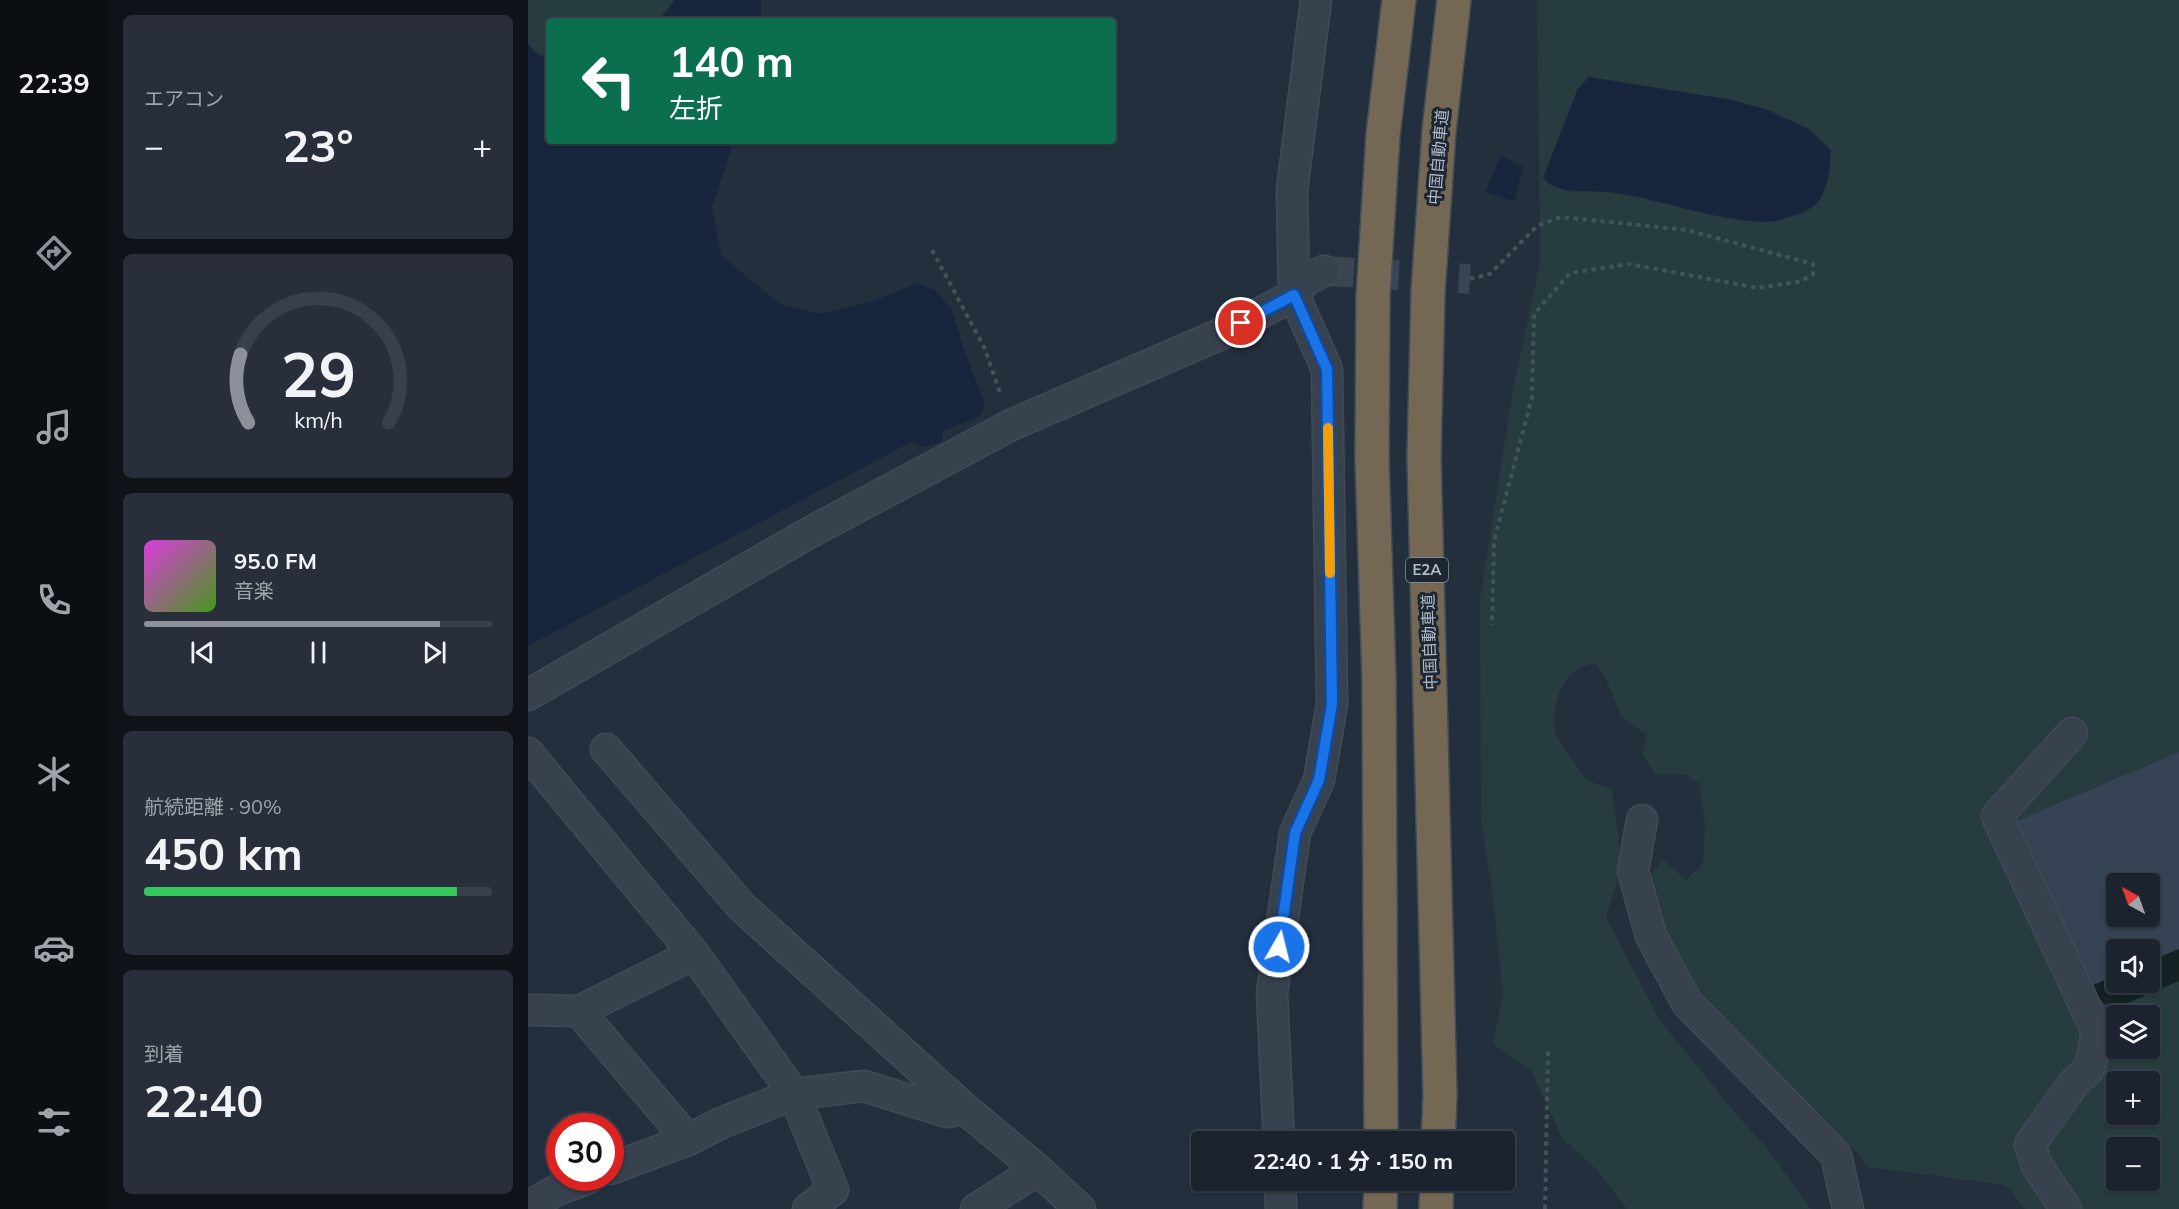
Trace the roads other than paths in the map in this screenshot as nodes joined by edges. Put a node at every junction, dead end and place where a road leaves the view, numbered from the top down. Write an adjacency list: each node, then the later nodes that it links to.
1 (1316, 0): 5 (street)
2 (1399, 0): 17 (highway)
3 (1454, 0): 18 (highway, 中国自動車道 / E2A)
4 (1324, 271): 5 (street)
5 (1294, 295): 6 (street); 16 (street)
6 (528, 695)
7 (2072, 733): 34 (street)
8 (606, 749): 15 (street)
9 (528, 753): 11 (street)
10 (1642, 820): 33 (street)
11 (694, 954): 13 (street); 14 (street)
12 (528, 1010): 13 (street)
13 (579, 1011): 19 (street)
14 (794, 1094): 15 (street); 19 (street); 27 (street)
15 (965, 1108): 21 (street)
16 (1278, 1131)
17 (1381, 1131)
18 (1438, 1131)
19 (688, 1140): 20 (street)
20 (624, 1164)
21 (1038, 1170): 28 (street); 29 (street)
22 (555, 1191): 26 (street)
23 (1280, 1191): 30 (street)
24 (1381, 1191): 31 (highway)
25 (1437, 1191): 32 (highway)
26 (528, 1207)
27 (808, 1209)
28 (976, 1209)
29 (1080, 1209)
30 (1281, 1209)
31 (1380, 1209)
32 (1436, 1209)
33 (1848, 1209)
34 (2066, 1209)

